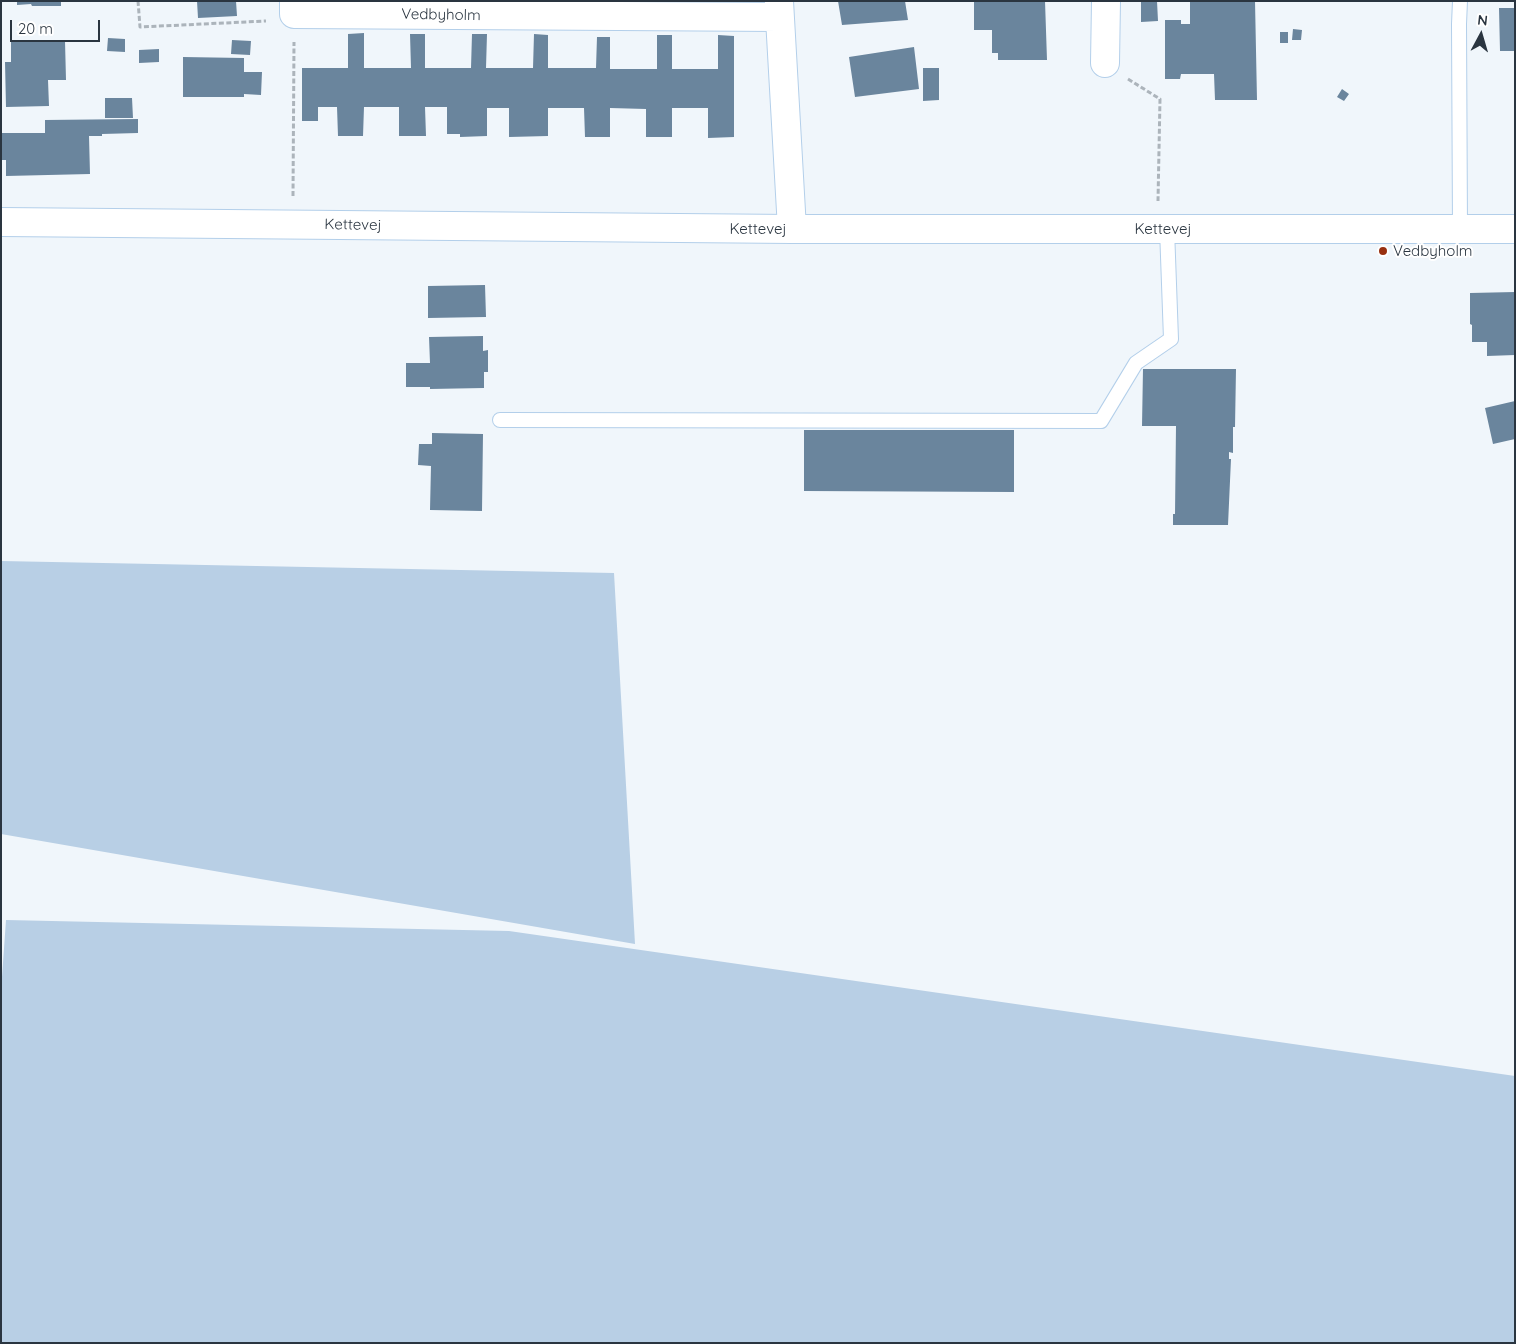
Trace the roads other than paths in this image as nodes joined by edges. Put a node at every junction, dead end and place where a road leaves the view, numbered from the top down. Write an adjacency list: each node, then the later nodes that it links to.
1 (1106, 1): 6 (street)
2 (1460, 1): 9 (lane)
3 (294, 7): 4 (street, Vedbyholm)
4 (599, 9): 5 (street, Vedbyholm)
5 (779, 9): 8 (street, Vedbyholm)
6 (1105, 63)
7 (1, 222): 8 (street, Kettevej)
8 (792, 229): 11 (street, Kettevej)
9 (1460, 229): 10 (street, Kettevej); 11 (street, Kettevej)
10 (1515, 229)
11 (1163, 230): 12 (lane)
12 (500, 420)

